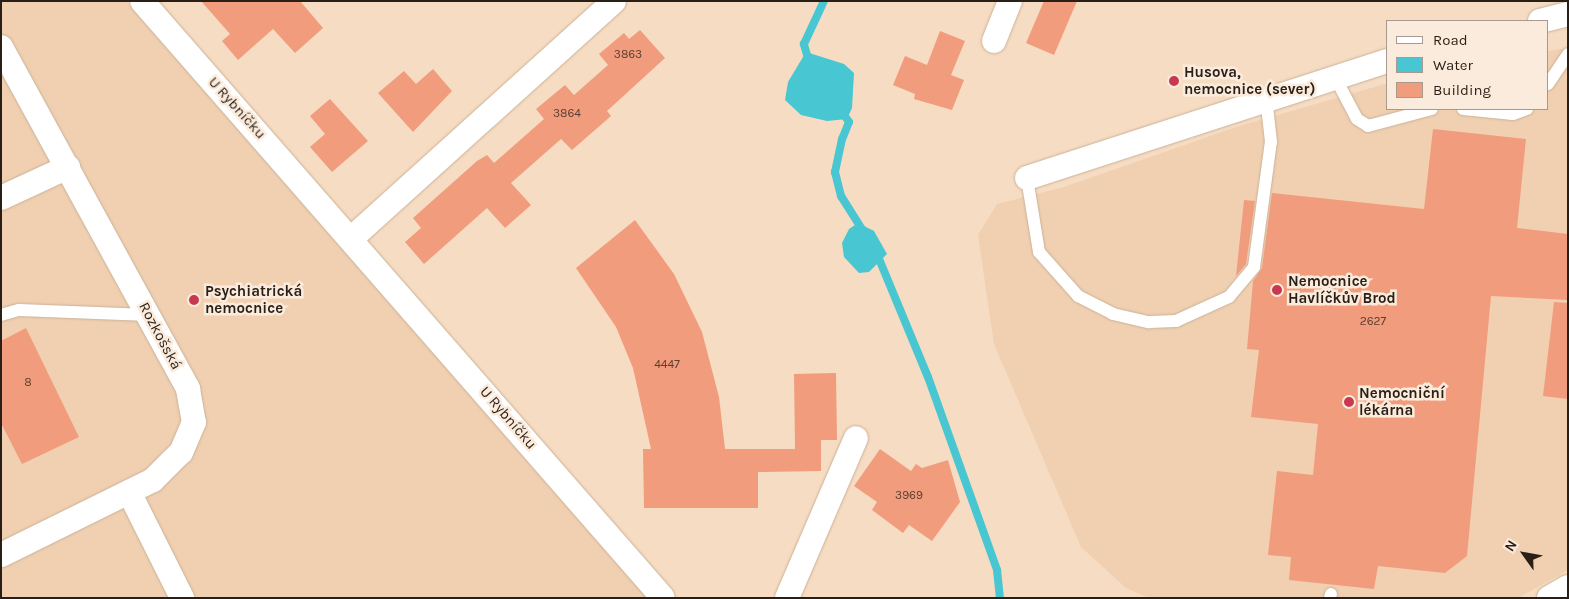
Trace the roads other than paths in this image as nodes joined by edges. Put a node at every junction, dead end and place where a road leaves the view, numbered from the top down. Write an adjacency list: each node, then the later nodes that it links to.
1 (142, 1): 19 (street, U Rybníčku)
2 (614, 1): 19 (street)
3 (1010, 1): 6 (street)
4 (1568, 14): 5 (street)
5 (1544, 20)
6 (994, 41)
7 (1, 47): 16 (street, Rozkošská)
8 (1568, 54): 11 (lane)
9 (1386, 62): 10 (street)
10 (1335, 77): 12 (street); 13 (lane)
11 (1549, 82)
12 (1266, 97): 17 (street); 17 (lane)
13 (1428, 110)
14 (1473, 110): 15 (lane)
15 (1524, 110)
16 (68, 167): 18 (street); 21 (street, Rozkošská)
17 (1027, 178)
18 (1, 198)
19 (352, 238): 27 (street, U Rybníčku)
20 (1, 315): 21 (lane)
21 (149, 315): 23 (street, Rozkošská)
22 (856, 438): 28 (street)
23 (129, 492): 24 (street, Rozkošská); 26 (street)
24 (1, 555)
25 (1568, 587): 29 (street)
26 (182, 598)
27 (663, 598)
28 (787, 598)
29 (1549, 598)

